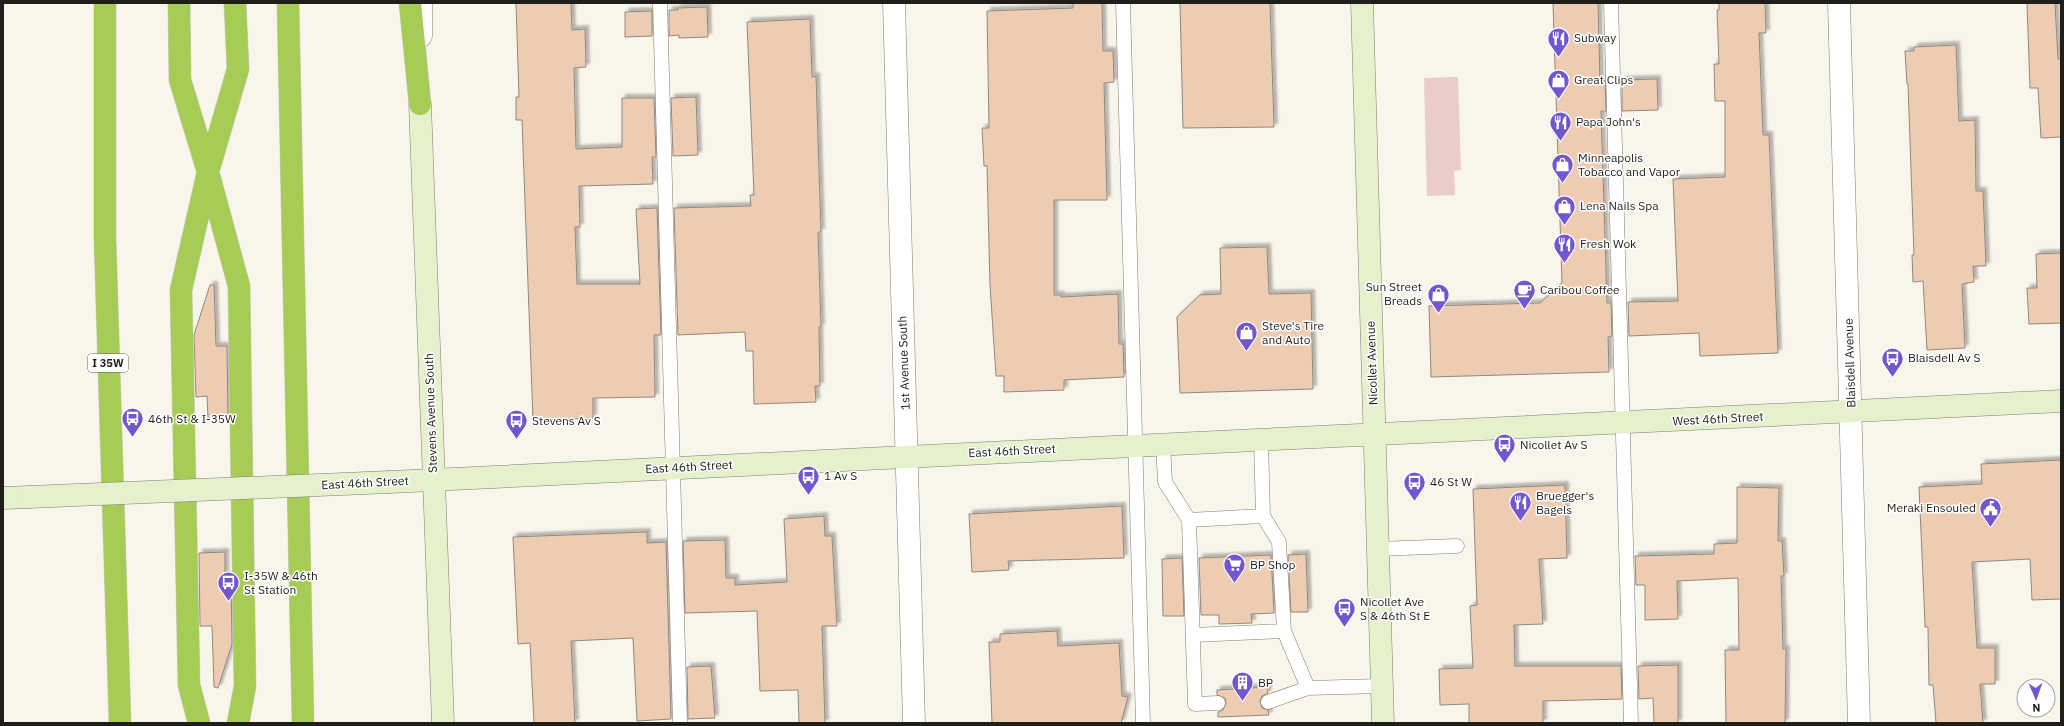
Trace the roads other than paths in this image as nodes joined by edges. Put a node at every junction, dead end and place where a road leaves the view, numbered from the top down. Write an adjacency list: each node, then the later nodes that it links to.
1 (105, 3): 36 (highway, I 35W)
2 (179, 3): 14 (highway)
3 (235, 3): 14 (highway)
4 (288, 3): 39 (highway)
5 (410, 3): 13 (highway)
6 (421, 3): 13 (street)
7 (660, 3): 23 (lane)
8 (894, 3): 22 (street, 1st Avenue South)
9 (1123, 3): 21 (lane)
10 (1362, 3): 18 (main road, Nicollet Avenue)
11 (1611, 3): 17 (lane)
12 (1839, 3): 16 (street, Blaisdell Avenue)
13 (420, 104): 24 (main road, Stevens Avenue South)
14 (208, 172): 37 (highway); 38 (highway)
15 (2061, 401): 16 (main road, West 46th Street)
16 (1851, 412): 17 (main road, West 46th Street); 46 (street, Blaisdell Avenue)
17 (1623, 424): 18 (main road, West 46th Street); 45 (lane)
18 (1374, 434): 19 (main road, East 46th Street); 29 (main road, Nicollet Avenue)
19 (1261, 439): 20 (main road, East 46th Street); 26 (lane)
20 (1163, 444): 21 (main road, East 46th Street); 27 (lane)
21 (1135, 446): 22 (main road, East 46th Street); 43 (lane)
22 (906, 456): 23 (main road, East 46th Street); 42 (street, 1st Avenue South)
23 (673, 468): 24 (main road, East 46th Street); 41 (lane)
24 (433, 480): 25 (main road, East 46th Street, bridge); 40 (main road, Stevens Avenue South)
25 (3, 498)
26 (1263, 516): 27 (lane); 30 (lane)
27 (1189, 520): 31 (lane)
28 (1456, 546): 29 (lane)
29 (1377, 549): 32 (main road, Nicollet Avenue)
30 (1284, 631): 31 (lane); 33 (lane)
31 (1193, 635): 35 (lane)
32 (1381, 686): 33 (lane); 44 (main road, Nicollet Avenue)
33 (1308, 688): 34 (lane)
34 (1268, 702)
35 (1218, 704)
36 (120, 723)
37 (198, 723)
38 (238, 723)
39 (303, 723)
40 (443, 723)
41 (680, 723)
42 (914, 723)
43 (1143, 723)
44 (1383, 723)
45 (1632, 723)
46 (1859, 723)

